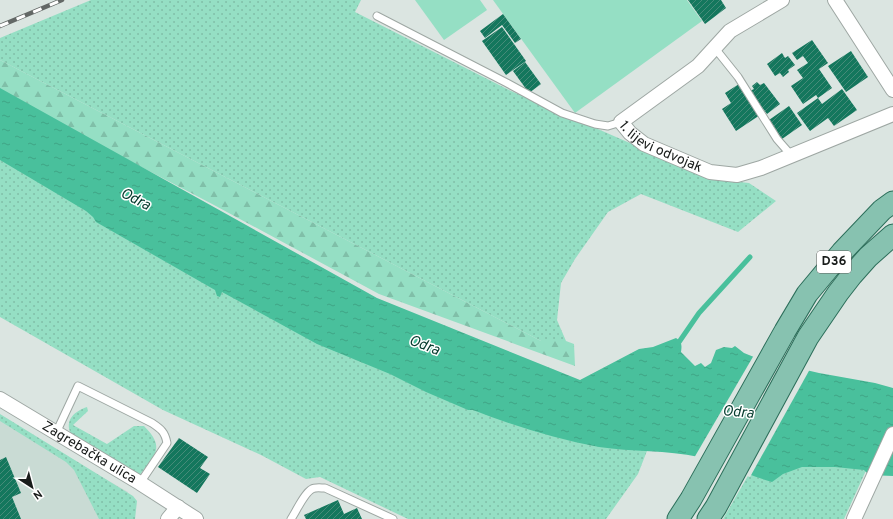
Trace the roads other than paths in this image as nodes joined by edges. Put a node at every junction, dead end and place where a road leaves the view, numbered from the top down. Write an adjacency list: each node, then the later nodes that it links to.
1 (782, 0): 4 (street, 1. lijevi odvojak)
2 (835, 0): 5 (street)
3 (377, 16): 7 (lane)
4 (714, 47): 7 (street, 1. lijevi odvojak); 8 (lane)
5 (893, 90)
6 (893, 114): 8 (street, 1. lijevi odvojak)
7 (621, 122): 8 (street, 1. lijevi odvojak)
8 (791, 155)
9 (893, 202): 21 (main road, D36)
10 (893, 235): 16 (main road, D36)
11 (0, 399): 12 (street, Zagrebačka ulica)
12 (56, 432): 14 (street, Zagrebačka ulica); 14 (lane)
13 (893, 434): 22 (street)
14 (140, 483): 15 (street, Zagrebačka ulica)
15 (178, 507): 17 (street); 18 (street, Zagrebačka ulica)
16 (712, 513)
17 (168, 519)
18 (196, 519)
19 (291, 519): 20 (lane)
20 (393, 519)
21 (678, 519)
22 (854, 519)

